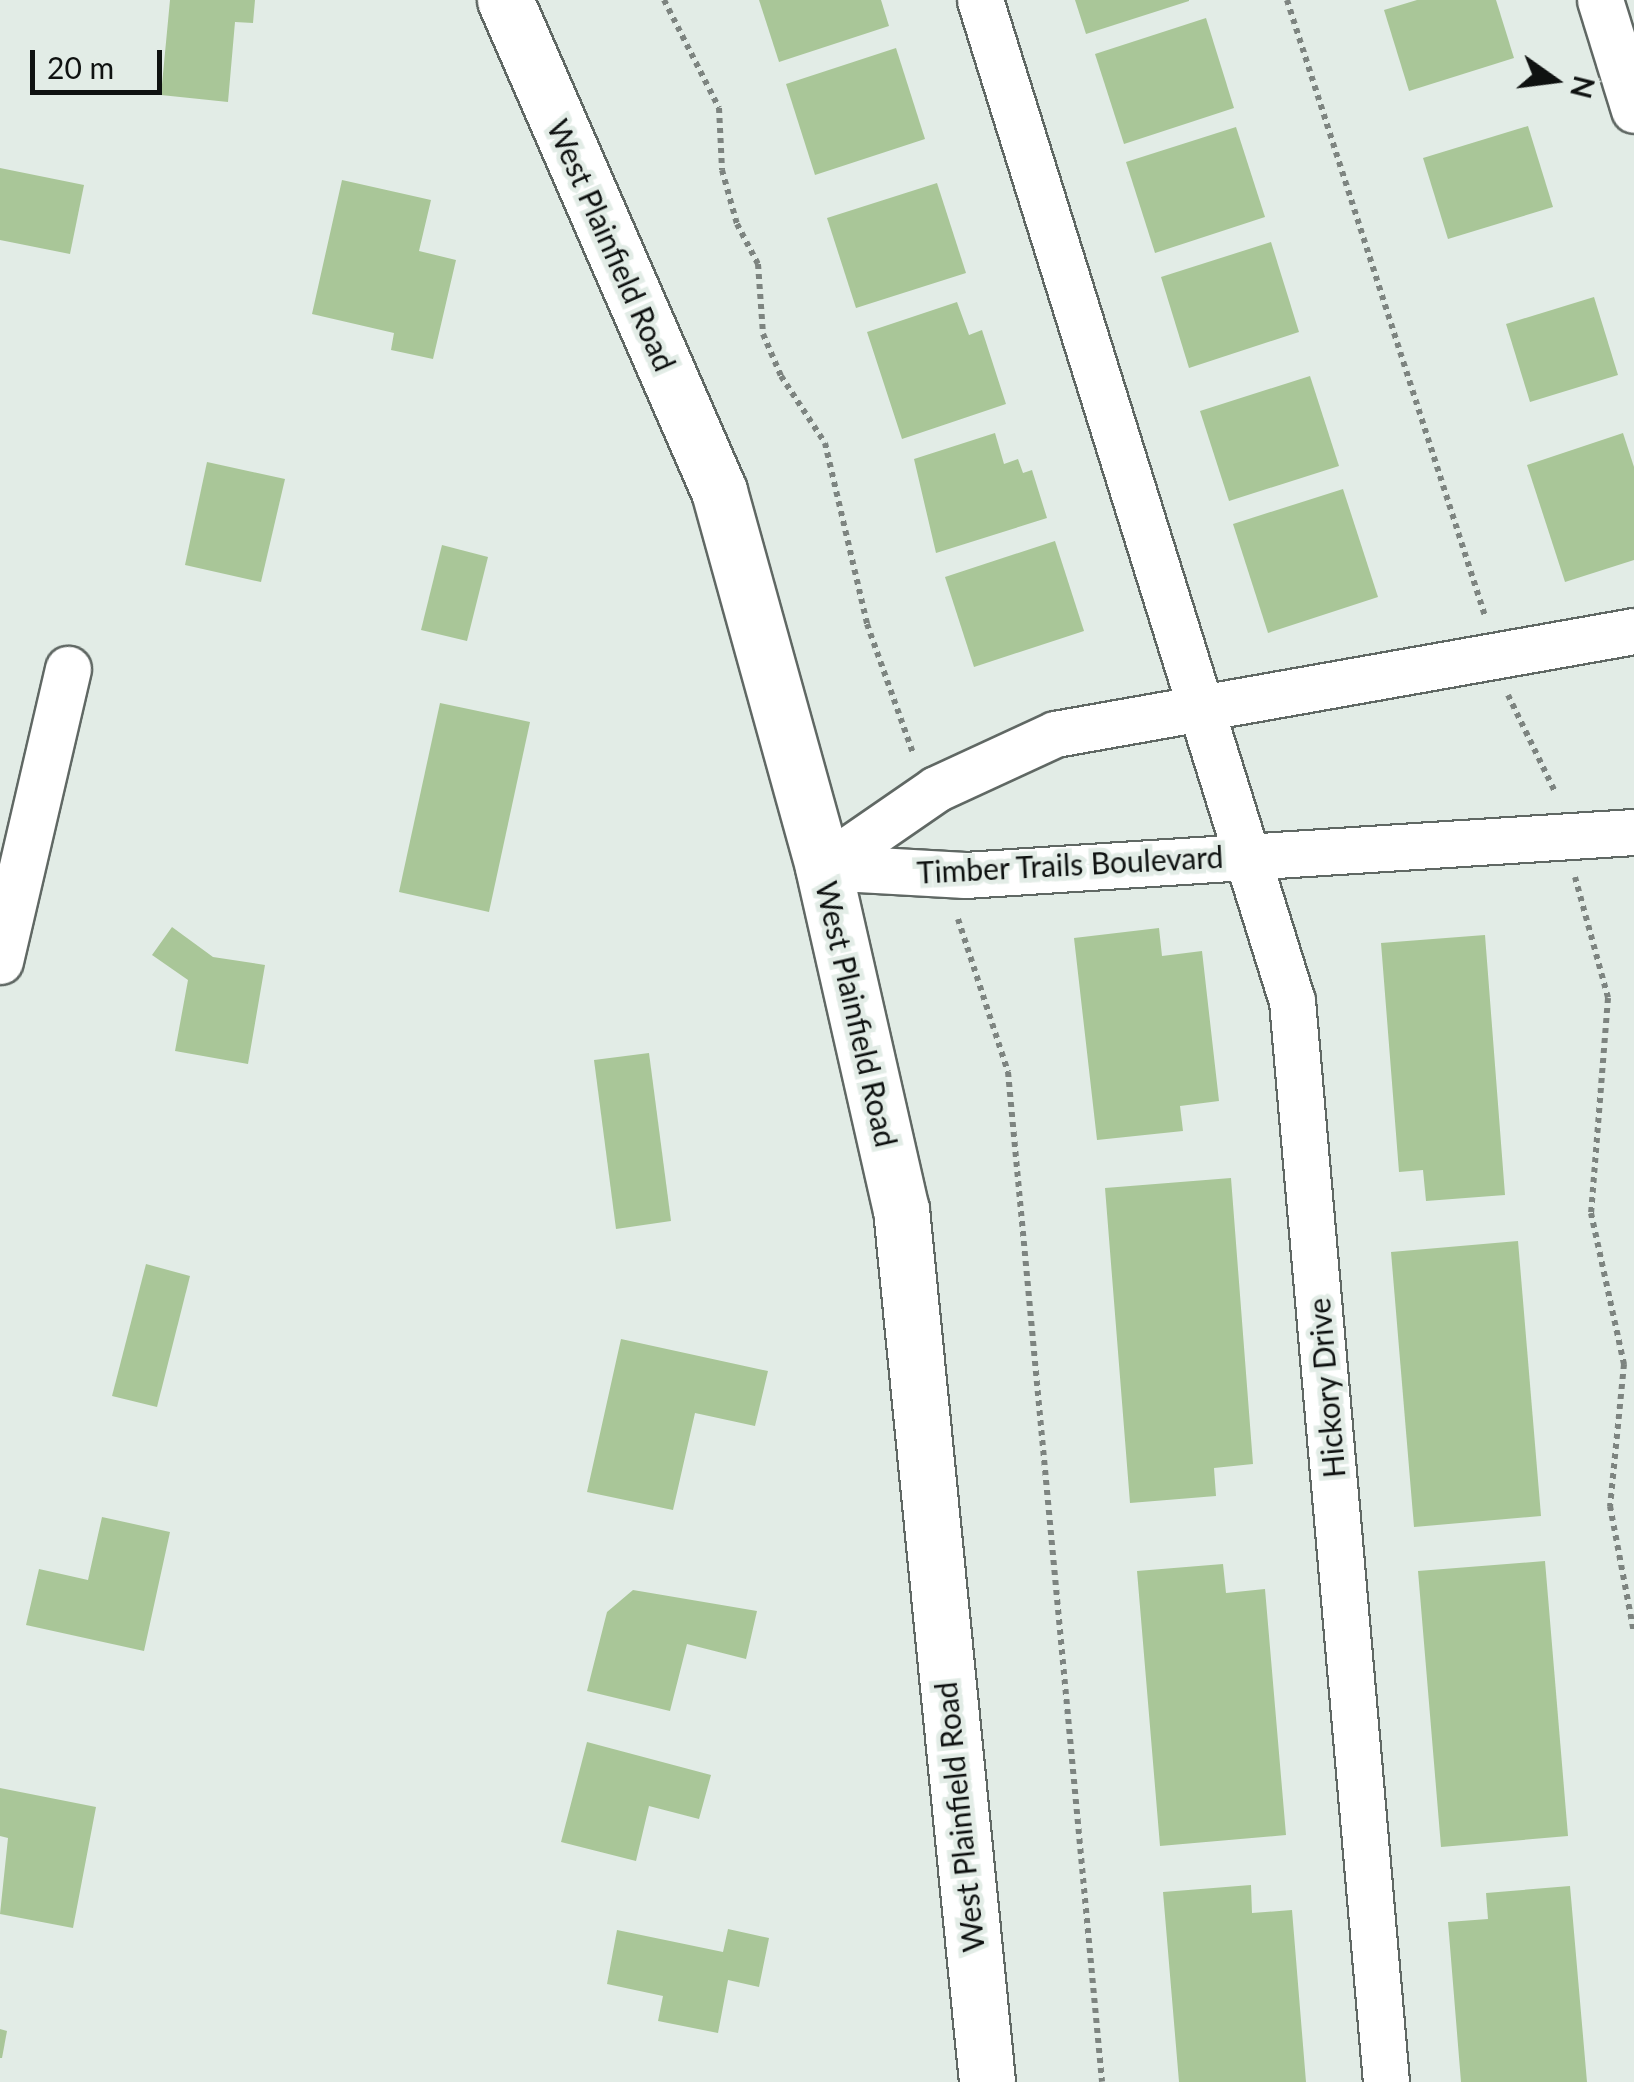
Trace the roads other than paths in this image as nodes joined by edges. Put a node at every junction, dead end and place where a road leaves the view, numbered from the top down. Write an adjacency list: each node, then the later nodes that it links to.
1 (505, 0): 10 (main road, West Plainfield Road)
2 (980, 0): 7 (street, Hickory Drive)
3 (1600, 0): 4 (street)
4 (1634, 110)
5 (1634, 631): 7 (street, Timber Trails Boulevard)
6 (68, 669): 11 (street)
7 (1198, 708): 9 (street, Hickory Drive); 10 (street, Timber Trails Boulevard)
8 (1634, 832): 9 (street, Timber Trails Boulevard)
9 (1244, 856): 10 (street, Timber Trails Boulevard); 13 (street, Hickory Drive)
10 (823, 868): 12 (main road, West Plainfield Road)
11 (0, 962)
12 (987, 2082)
13 (1386, 2082)

